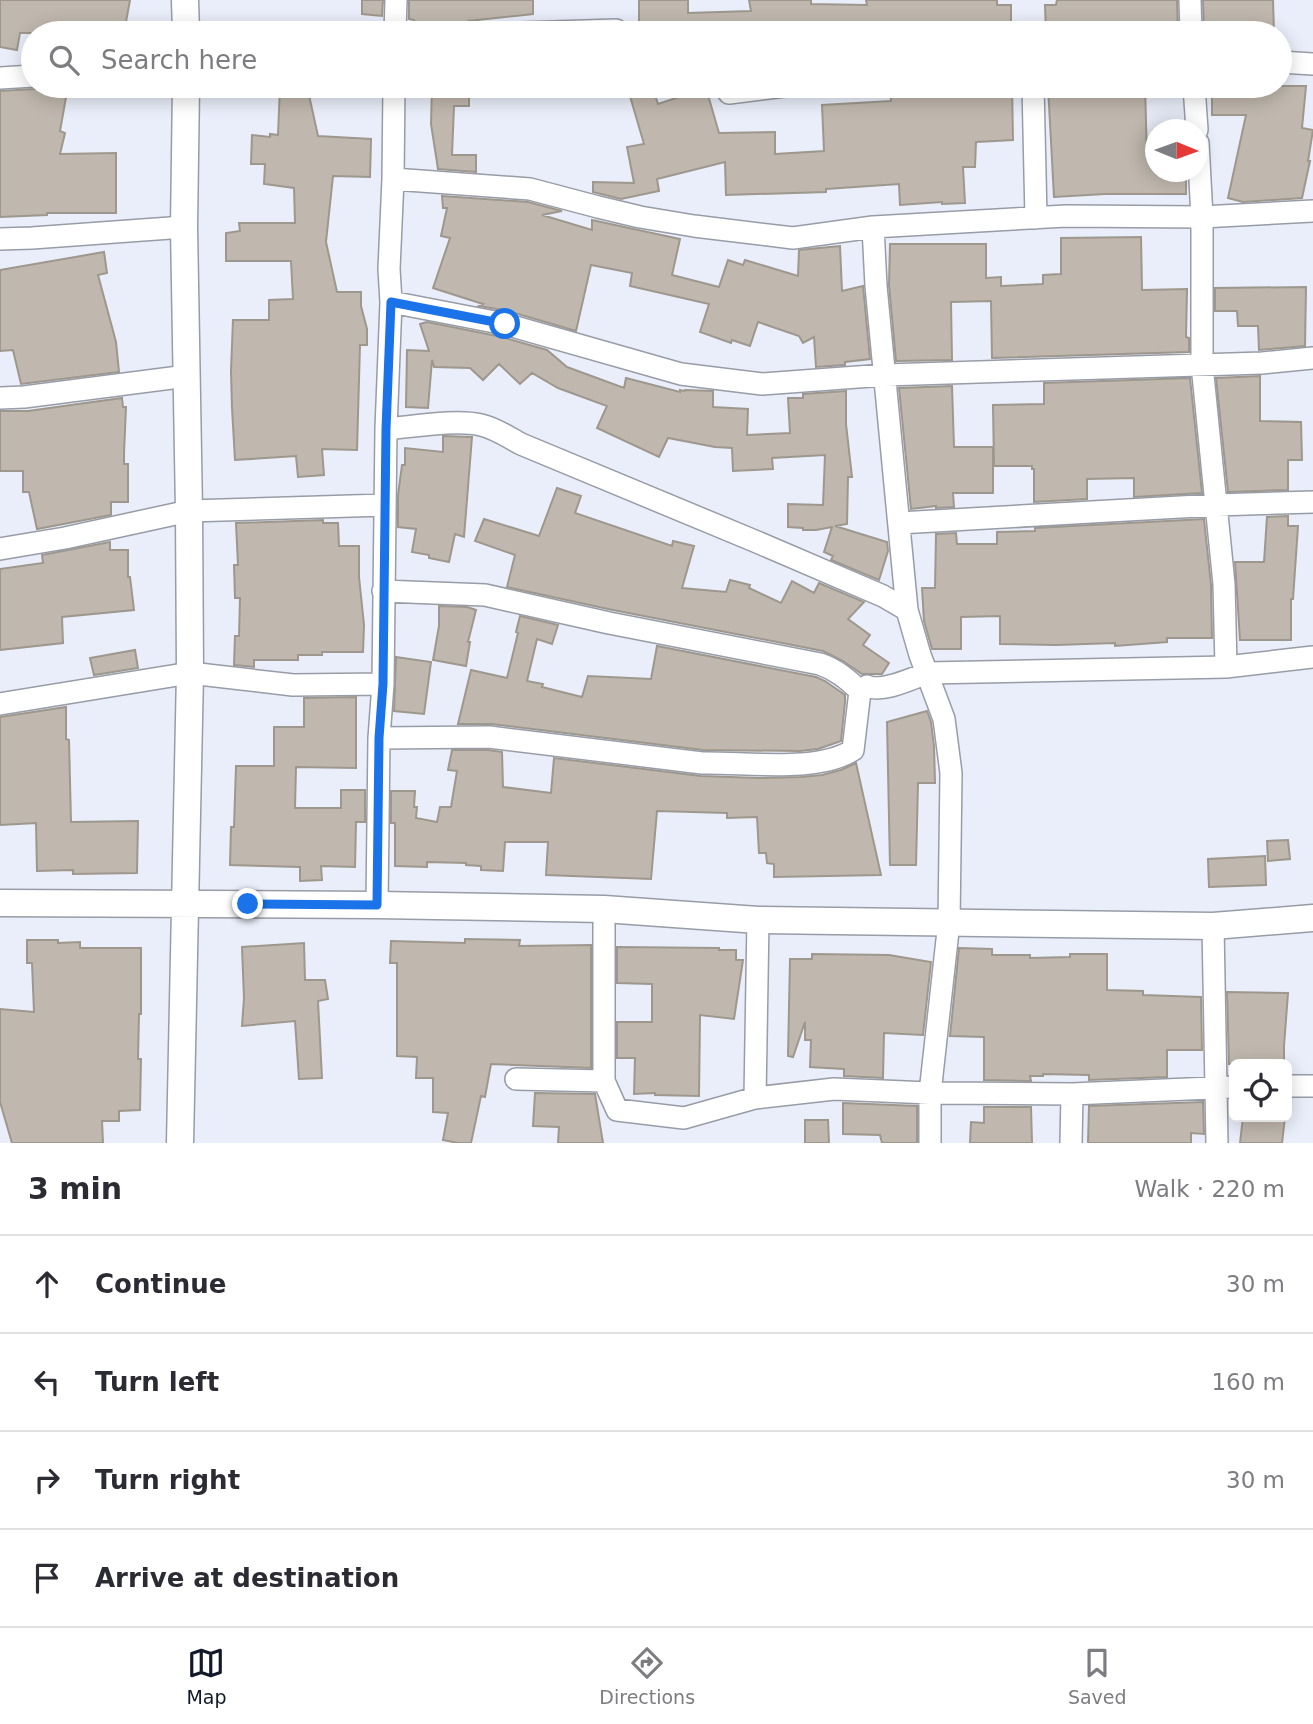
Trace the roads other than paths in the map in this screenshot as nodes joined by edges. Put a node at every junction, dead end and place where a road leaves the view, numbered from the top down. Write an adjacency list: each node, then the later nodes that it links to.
1 (185, 0): 4 (street)
2 (397, 0): 5 (street)
3 (1190, 0): 6 (street)
4 (186, 21)
5 (396, 21)
6 (1191, 21)
7 (1292, 63): 8 (street)
8 (1313, 64)
9 (21, 77): 10 (street)
10 (0, 78)
11 (186, 98): 21 (street)
12 (394, 98): 16 (street)
13 (1033, 98): 20 (street)
14 (1195, 98): 15 (street)
15 (1196, 119)
16 (393, 179): 22 (street); 24 (street)
17 (1200, 182): 19 (street)
18 (1313, 211): 19 (street)
19 (1202, 217): 20 (street); 26 (street)
20 (1036, 218): 22 (street)
21 (184, 227): 23 (street); 28 (street)
22 (873, 227): 27 (street)
23 (0, 239)
24 (391, 302): 27 (street); 30 (street)
25 (1313, 358): 26 (street)
26 (1202, 365): 27 (street); 33 (street)
27 (885, 375): 35 (street)
28 (187, 376): 29 (street); 34 (street)
29 (0, 398)
30 (386, 429): 32 (street); 38 (street)
31 (1313, 502): 33 (street)
32 (384, 505): 34 (street); 37 (street)
33 (1216, 505): 35 (street); 40 (street)
34 (189, 512): 36 (street); 41 (street)
35 (899, 523): 38 (street)
36 (0, 549)
37 (383, 592): 43 (street); 44 (street)
38 (907, 610): 42 (street)
39 (1313, 657): 40 (street)
40 (1226, 667): 42 (street)
41 (190, 673): 43 (street); 45 (street); 48 (street)
42 (927, 673): 44 (street); 53 (street)
43 (383, 684): 46 (street)
44 (860, 691): 46 (street)
45 (0, 704)
46 (379, 738): 49 (street)
47 (0, 903): 48 (street)
48 (184, 904): 49 (street); 63 (street)
49 (377, 905): 50 (street)
50 (604, 909): 52 (street); 56 (street)
51 (1313, 918): 54 (street)
52 (758, 920): 53 (street); 62 (street)
53 (949, 922): 54 (street); 60 (street)
54 (1213, 926): 59 (street)
55 (516, 1079): 56 (street)
56 (604, 1081): 62 (street)
57 (1292, 1086): 58 (street)
58 (1313, 1086)
59 (1225, 1087): 61 (street); 66 (street)
60 (930, 1093): 61 (street); 62 (street); 64 (street)
61 (1072, 1094): 65 (street)
62 (755, 1098)
63 (180, 1143)
64 (930, 1143)
65 (1072, 1143)
66 (1217, 1143)

